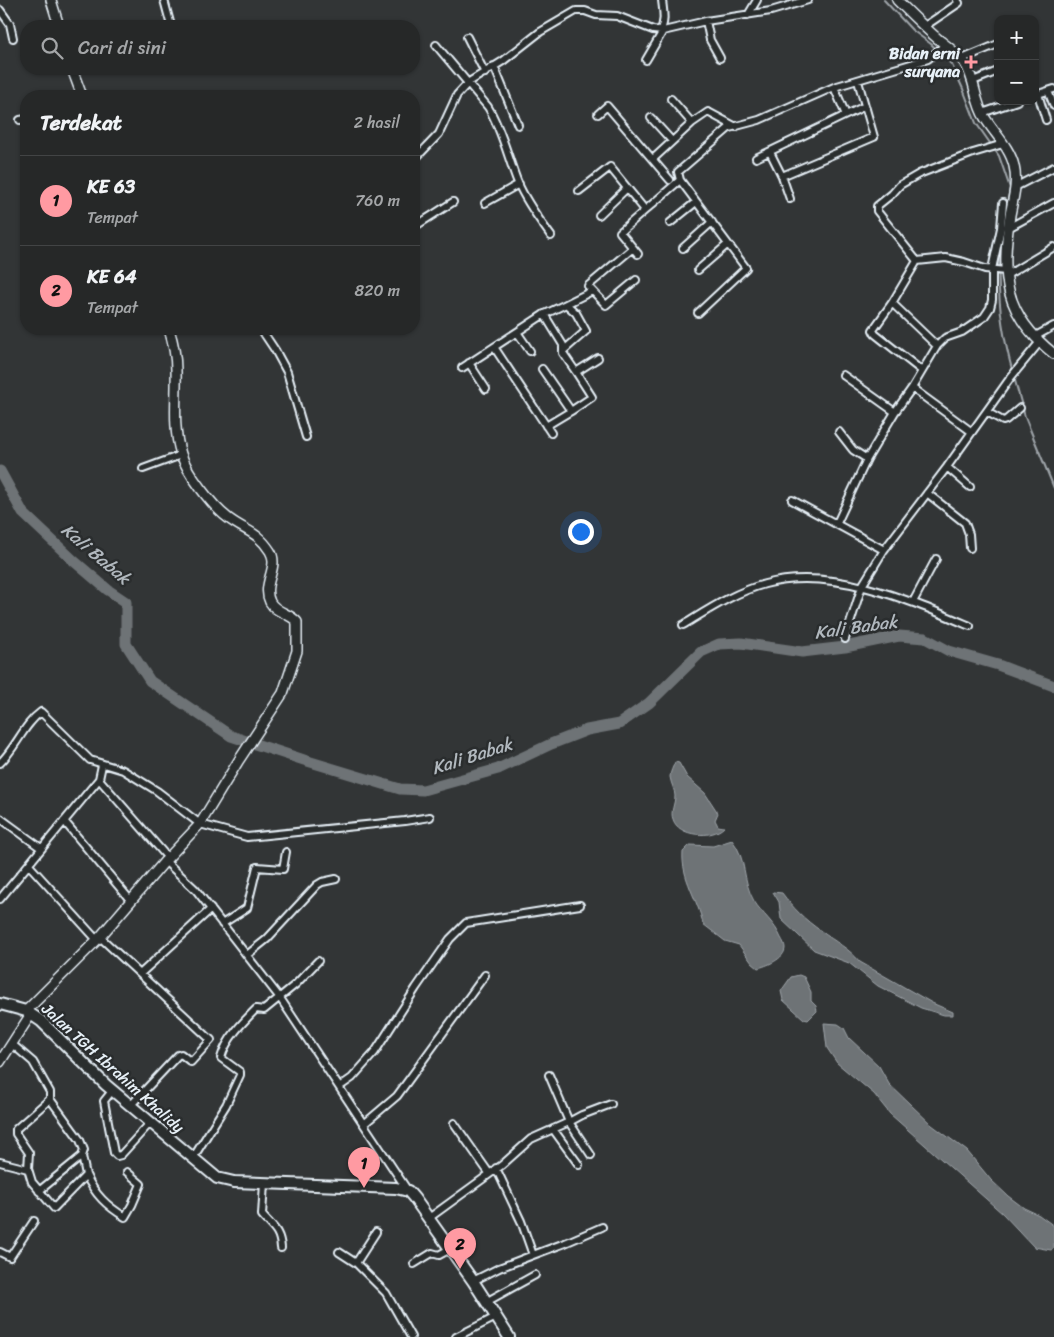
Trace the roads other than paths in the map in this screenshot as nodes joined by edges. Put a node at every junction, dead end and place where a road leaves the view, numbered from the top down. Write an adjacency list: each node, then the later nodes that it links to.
1 (50, 0): 10 (street)
2 (164, 0): 11 (street)
3 (662, 0): 14 (street)
4 (757, 0): 9 (street)
5 (808, 0): 9 (street)
6 (897, 0): 13 (street)
7 (957, 0): 13 (street)
8 (0, 10): 16 (street)
9 (748, 15): 12 (street)
10 (57, 20)
11 (169, 20)
12 (706, 20): 14 (street); 20 (street)
13 (925, 26): 18 (street)
14 (661, 31): 22 (street); 23 (street)
15 (467, 37): 24 (street)
16 (13, 38)
17 (436, 44): 29 (street)
18 (945, 45): 21 (street); 27 (street)
19 (994, 46): 21 (street)
20 (720, 58)
21 (962, 59): 28 (street)
22 (646, 60)
23 (494, 66): 24 (street); 45 (street)
24 (485, 73): 29 (street)
25 (994, 73): 28 (street)
26 (74, 75): 31 (street)
27 (858, 81): 30 (street); 37 (street)
28 (973, 81): 39 (street)
29 (469, 82): 50 (street); 57 (street)
30 (834, 87): 41 (street); 46 (street)
31 (80, 90)
32 (1051, 90): 33 (street); 38 (street)
33 (1039, 94)
34 (671, 99): 44 (street)
35 (1039, 102): 43 (street)
36 (1005, 105): 39 (street)
37 (865, 106): 41 (street); 54 (street)
38 (1054, 106)
39 (982, 113): 48 (street)
40 (598, 114): 52 (street)
41 (846, 115): 49 (street)
42 (651, 118): 47 (street)
43 (1046, 120)
44 (692, 123): 46 (street); 47 (street)
45 (518, 125)
46 (736, 127): 56 (street)
47 (672, 141): 52 (street)
48 (1001, 145): 58 (street); 79 (street)
49 (770, 152): 51 (street); 54 (street)
50 (420, 154)
51 (756, 158)
52 (653, 159): 55 (street)
53 (1054, 168): 58 (street)
54 (782, 176): 61 (street)
55 (670, 180)
56 (680, 180): 63 (street); 67 (street)
57 (519, 184): 64 (street); 73 (street)
58 (1015, 187): 72 (street)
59 (627, 188): 60 (street); 67 (street); 68 (street)
60 (579, 192)
61 (790, 199)
62 (453, 202): 70 (street)
63 (696, 202): 69 (street); 71 (street)
64 (485, 203)
65 (1003, 203): 81 (street)
66 (1054, 203): 72 (street)
67 (646, 210): 76 (street)
68 (599, 215)
69 (712, 222): 74 (street); 77 (street)
70 (420, 223)
71 (670, 223)
72 (1008, 228): 81 (street)
73 (550, 236)
74 (728, 244): 80 (street); 86 (street)
75 (1054, 247): 81 (street)
76 (633, 248): 78 (street); 83 (street)
77 (683, 248)
78 (638, 254)
79 (917, 261): 81 (street); 84 (street)
80 (698, 270)
81 (1000, 271): 92 (street); 93 (street)
82 (636, 280): 83 (street)
83 (592, 291): 85 (street)
84 (892, 303): 93 (street); 102 (street)
85 (566, 304): 87 (street); 96 (street)
86 (698, 313)
87 (544, 314): 89 (street); 96 (street)
88 (1054, 326): 92 (street)
89 (517, 332): 94 (street); 95 (street)
90 (170, 335): 116 (street)
91 (265, 335): 115 (street)
92 (1037, 340): 97 (street); 110 (street)
93 (937, 346): 102 (street)
94 (494, 347): 99 (street); 111 (street)
95 (530, 351)
96 (563, 351): 103 (street)
97 (1054, 353)
98 (598, 358): 103 (street)
99 (469, 363): 100 (street); 106 (street)
100 (462, 368)
101 (542, 369): 108 (street)
102 (922, 371): 105 (street)
103 (576, 372): 108 (street)
104 (844, 375): 109 (street)
105 (912, 388): 109 (street); 113 (street)
106 (486, 389)
107 (1020, 408): 110 (street)
108 (572, 411): 111 (street)
109 (895, 412): 117 (street)
110 (987, 412): 113 (street)
111 (546, 426): 114 (street)
112 (839, 432): 117 (street)
113 (972, 432): 118 (street)
114 (551, 433)
115 (306, 437)
116 (181, 455): 119 (street); 138 (street)
117 (868, 459): 123 (street)
118 (947, 467): 120 (street); 121 (street)
119 (143, 469)
120 (970, 487)
121 (927, 493): 124 (street); 125 (street)
122 (792, 500): 123 (street)
123 (837, 523): 125 (street)
124 (970, 548)
125 (884, 550): 127 (street)
126 (936, 560): 128 (street)
127 (862, 586): 128 (street); 129 (street); 131 (street)
128 (913, 602): 130 (street)
129 (683, 625)
130 (970, 626)
131 (845, 639)
132 (0, 763): 133 (street)
133 (102, 764): 134 (street); 138 (street)
134 (99, 779): 137 (street); 141 (street)
135 (430, 817): 138 (street)
136 (0, 818): 139 (street)
137 (64, 821): 139 (street); 145 (street)
138 (200, 824): 141 (street)
139 (41, 848): 142 (street)
140 (286, 852): 148 (street)
141 (167, 859): 145 (street); 147 (street)
142 (29, 865): 144 (street); 149 (street)
143 (336, 879): 150 (street)
144 (0, 899)
145 (131, 901): 149 (street)
146 (580, 905): 160 (street)
147 (211, 909): 148 (street); 152 (street)
148 (222, 924): 150 (street)
149 (98, 938): 152 (street); 156 (street)
150 (247, 955): 154 (street)
151 (318, 962): 154 (street)
152 (140, 974): 164 (street)
153 (485, 975): 167 (street)
154 (280, 998): 160 (street); 172 (street)
155 (0, 1004): 156 (main road, Jalan TGH Ibrahim Khalidy)
156 (29, 1013): 157 (street); 161 (main road, Jalan TGH Ibrahim Khalidy)
157 (12, 1044): 158 (street); 162 (street)
158 (0, 1062)
159 (548, 1075): 166 (street)
160 (339, 1087): 167 (street)
161 (112, 1091): 164 (main road, Jalan TGH Ibrahim Khalidy); 165 (street)
162 (50, 1099): 171 (street); 176 (street)
163 (611, 1104): 166 (street)
164 (130, 1105): 165 (main road, Jalan TGH Ibrahim Khalidy)
165 (151, 1122): 172 (main road, Jalan TGH Ibrahim Khalidy)
166 (569, 1122): 169 (street); 170 (street)
167 (364, 1124): 182 (street)
168 (454, 1124): 178 (street)
169 (553, 1129): 174 (street); 175 (street)
170 (591, 1155)
171 (82, 1156): 179 (street); 181 (street)
172 (193, 1158): 180 (main road, Jalan TGH Ibrahim Khalidy)
173 (0, 1162): 176 (street)
174 (579, 1165)
175 (496, 1168): 178 (street); 191 (street)
176 (28, 1169): 181 (street)
177 (127, 1172): 179 (street)
178 (489, 1173): 183 (street)
179 (86, 1175): 181 (street)
180 (264, 1183): 182 (main road, Jalan TGH Ibrahim Khalidy); 187 (street)
181 (39, 1191)
182 (408, 1191): 183 (main road)
183 (429, 1218): 188 (main road)
184 (34, 1221): 189 (street)
185 (602, 1227): 191 (street)
186 (376, 1232): 192 (street)
187 (281, 1248)
188 (450, 1249): 193 (street); 195 (main road)
189 (0, 1252)
190 (339, 1252): 192 (street)
191 (533, 1254): 195 (street)
192 (356, 1263): 198 (street)
193 (414, 1264)
194 (535, 1275): 196 (street)
195 (473, 1281): 196 (main road)
196 (486, 1302): 197 (main road)
197 (496, 1317): 199 (street); 200 (main road)
198 (411, 1337)
199 (456, 1337)
200 (508, 1337)

